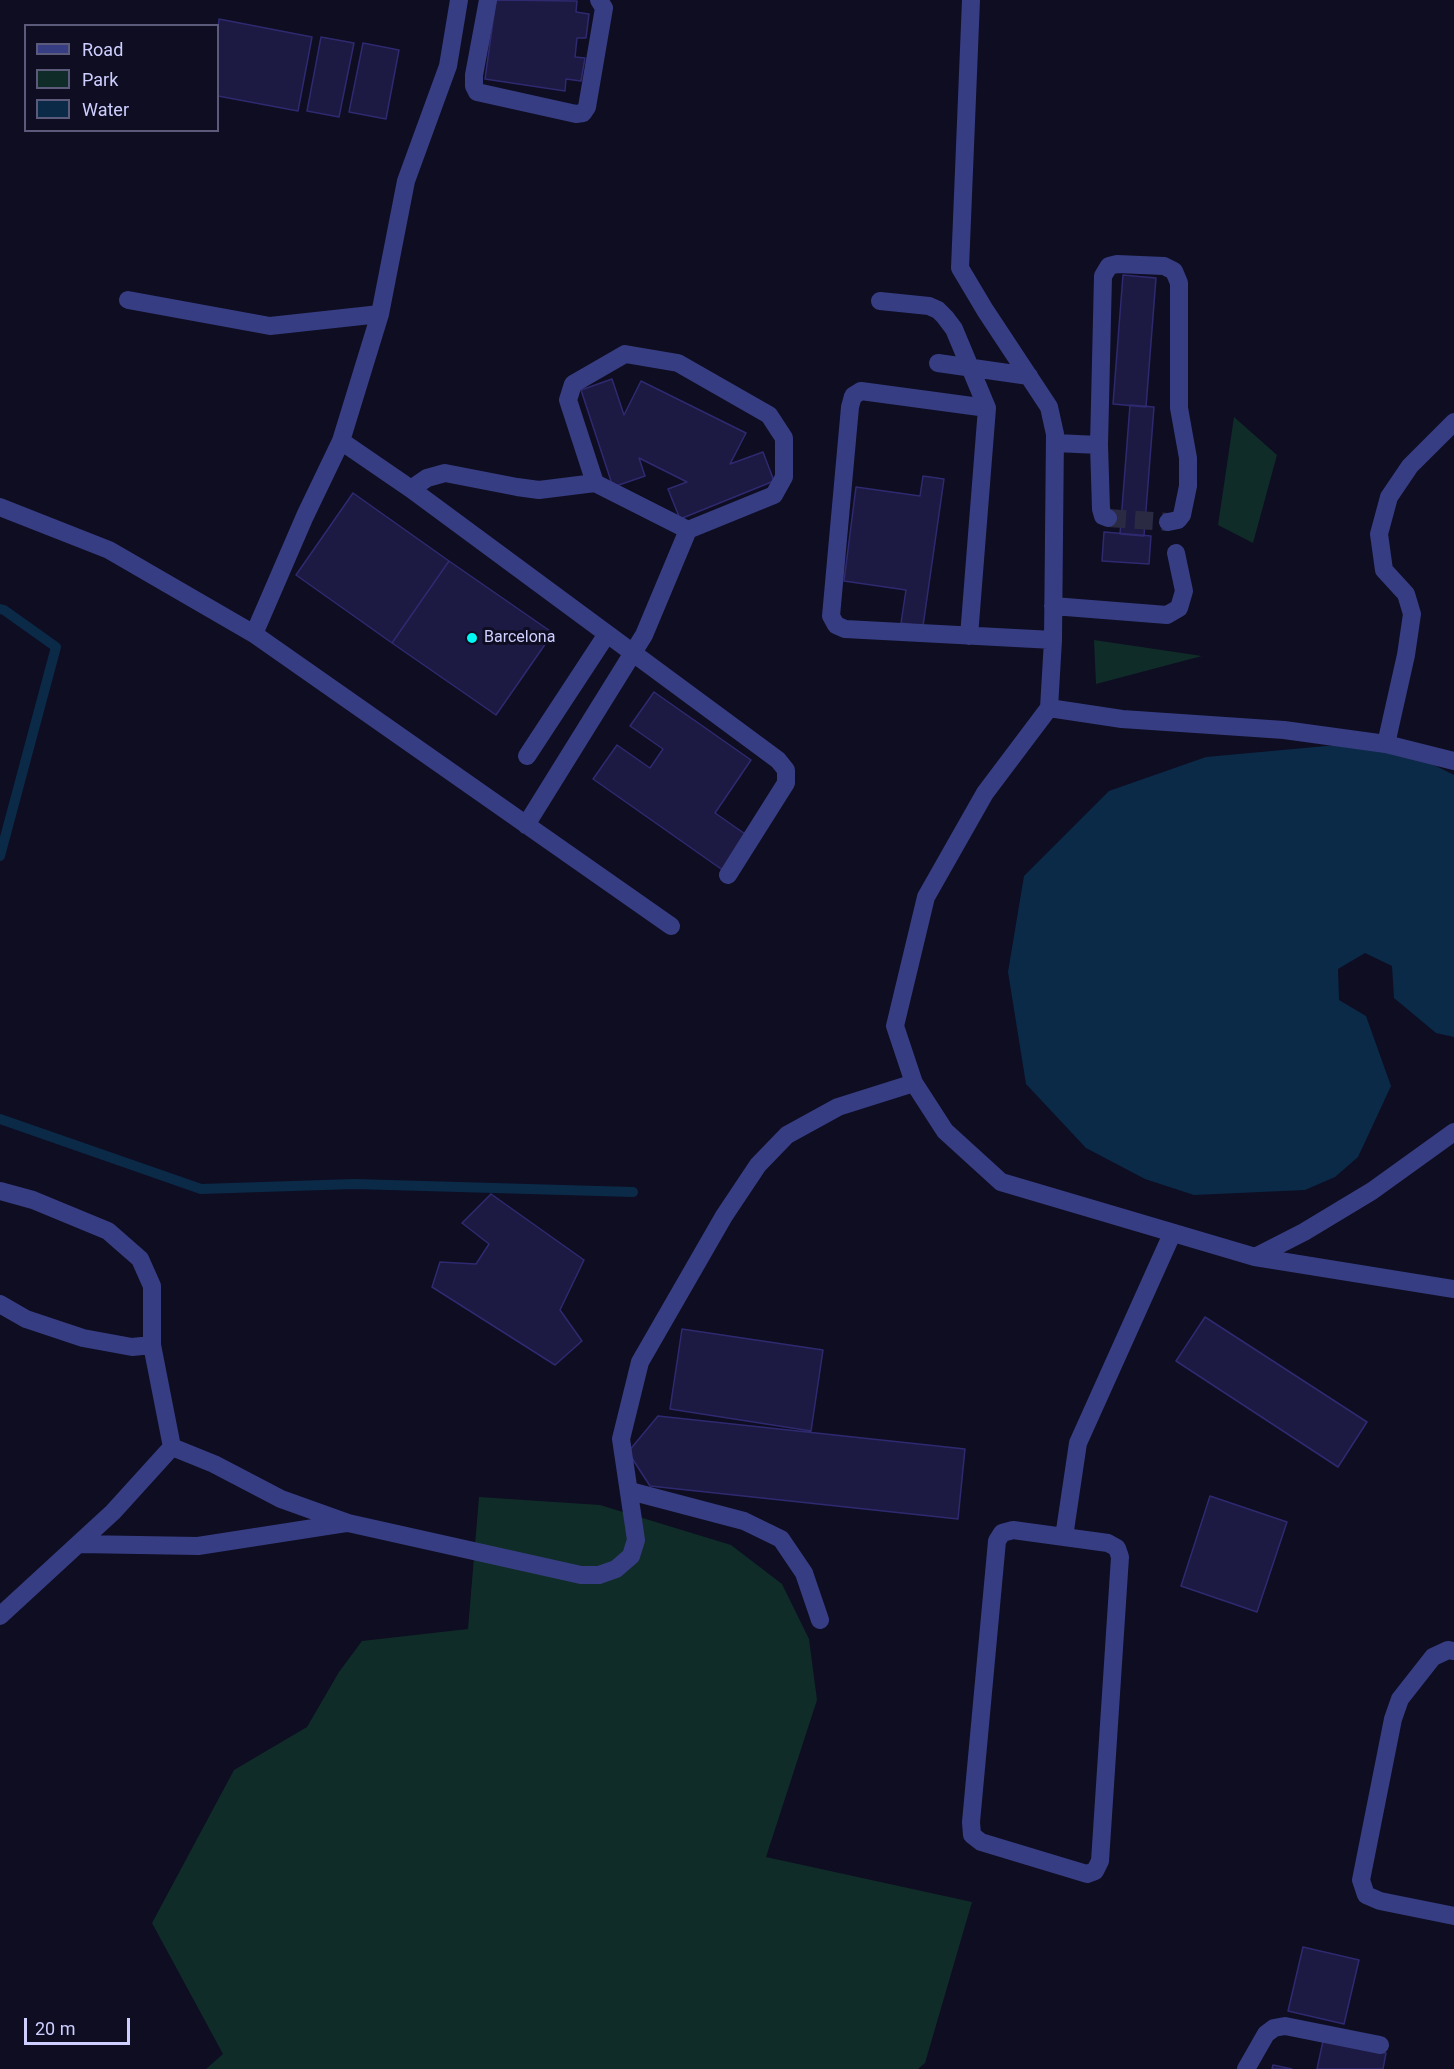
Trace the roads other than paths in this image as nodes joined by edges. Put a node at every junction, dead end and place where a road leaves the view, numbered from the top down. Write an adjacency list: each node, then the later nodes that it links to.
1 (459, 0): 5 (street)
2 (488, 0): 6 (street)
3 (599, 0): 6 (street)
4 (970, 0): 12 (street)
5 (449, 58): 6 (street); 9 (street)
6 (474, 75)
7 (128, 300): 9 (street)
8 (880, 301): 11 (street)
9 (381, 314): 15 (street)
10 (938, 363): 11 (street)
11 (970, 368): 12 (street); 13 (street)
12 (1029, 376): 16 (street)
13 (987, 408): 28 (street); 28 (street)
14 (1454, 422): 32 (street)
15 (340, 441): 19 (street); 26 (street)
16 (1055, 443): 17 (street); 25 (street)
17 (1099, 445): 21 (street); 22 (street)
18 (595, 483): 19 (street); 23 (street); 23 (street)
19 (411, 489): 27 (street)
20 (0, 507): 26 (street)
21 (1108, 518)
22 (1168, 522)
23 (688, 530): 30 (street)
24 (1176, 553): 25 (street)
25 (1053, 606): 29 (street)
26 (254, 634): 35 (street)
27 (607, 634): 30 (street); 33 (street)
28 (969, 636): 29 (street)
29 (1053, 640): 31 (street)
30 (633, 653): 35 (street); 36 (street)
31 (1049, 708): 32 (street); 38 (street)
32 (1386, 744): 34 (street)
33 (526, 756)
34 (1454, 761)
35 (526, 825): 37 (street)
36 (729, 875)
37 (671, 926)
38 (914, 1083): 41 (street); 47 (street)
39 (1454, 1132): 42 (street)
40 (0, 1191): 45 (street)
41 (1172, 1234): 42 (street); 49 (street)
42 (1255, 1257): 43 (street)
43 (1454, 1289)
44 (0, 1304): 45 (street)
45 (152, 1345): 46 (street)
46 (172, 1447): 48 (street); 50 (street)
47 (630, 1491): 48 (street); 52 (street)
48 (348, 1523): 50 (street)
49 (1064, 1537): 49 (street)
50 (79, 1544): 51 (street)
51 (0, 1616)
52 (820, 1620)
53 (1454, 1651): 54 (street)
54 (1454, 1916)
55 (1380, 2045): 56 (street)
56 (1246, 2069)

